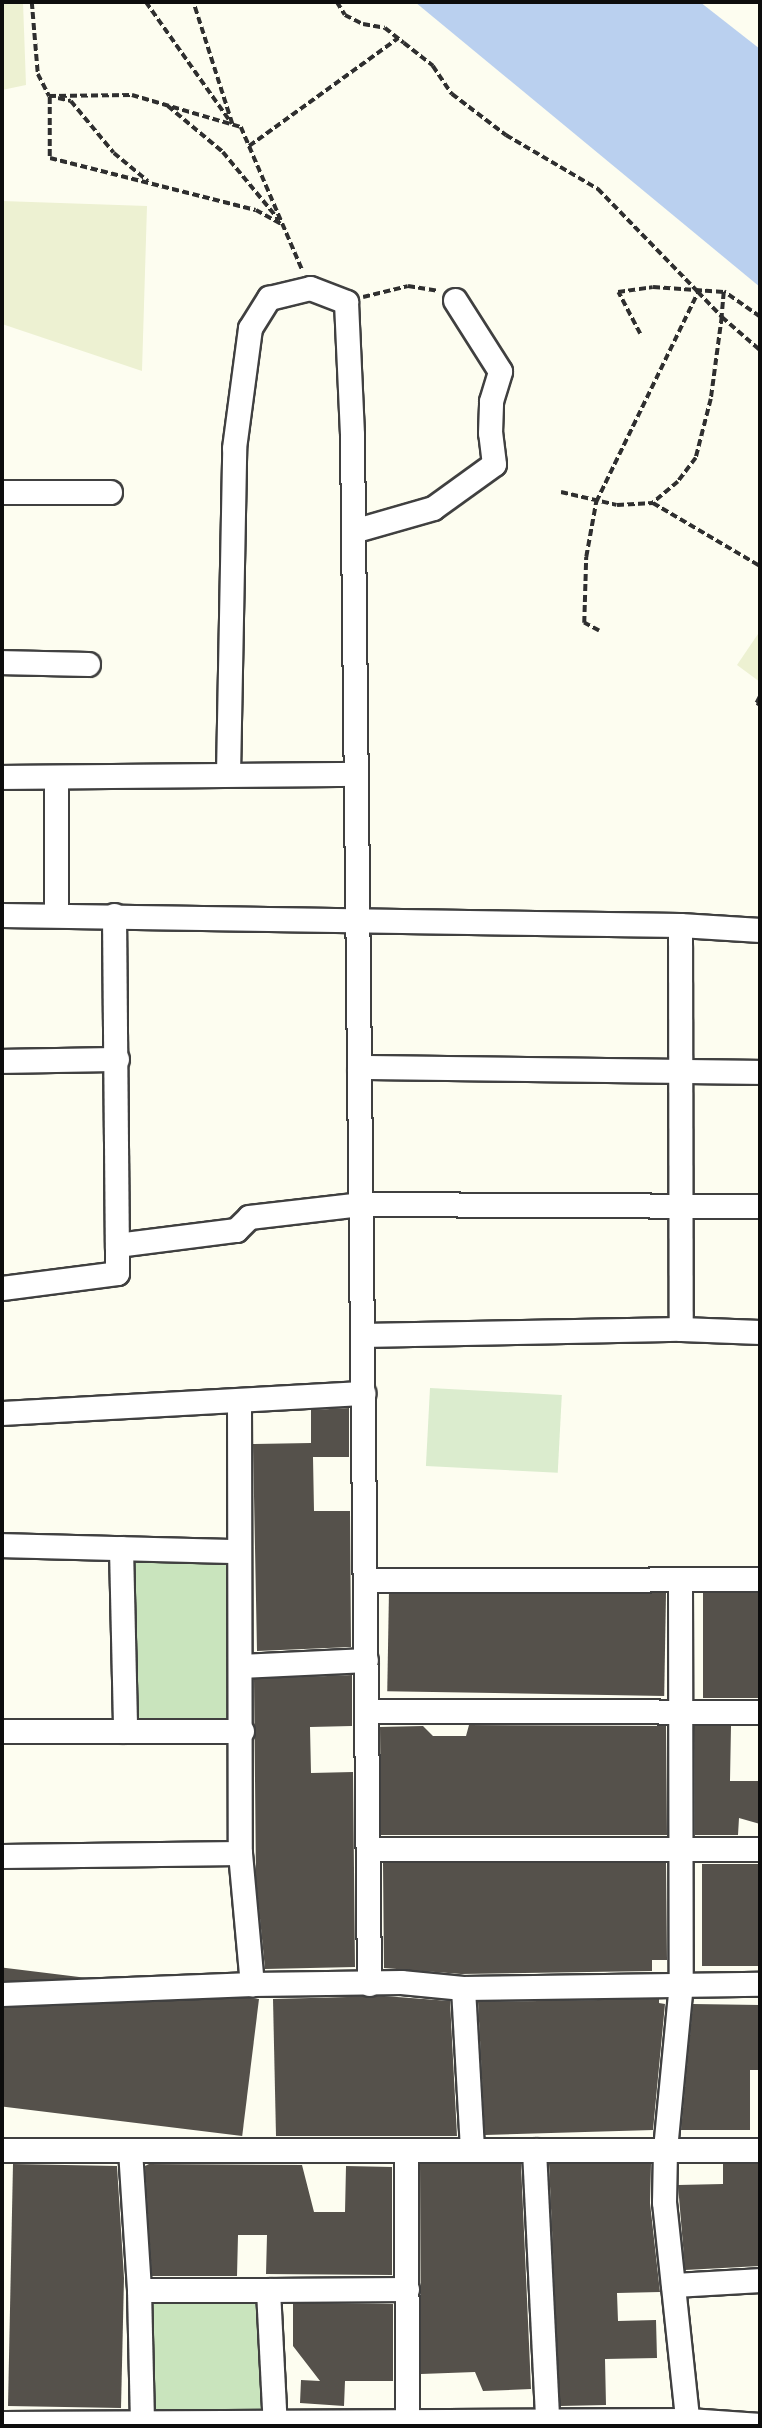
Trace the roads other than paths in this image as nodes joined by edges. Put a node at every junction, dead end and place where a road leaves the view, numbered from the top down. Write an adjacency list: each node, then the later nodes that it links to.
1 (455, 300): 4 (street)
2 (2, 492): 3 (street)
3 (110, 492)
4 (353, 531): 7 (street); 8 (street)
5 (2, 662): 6 (street)
6 (88, 664)
7 (228, 774): 8 (street); 10 (street)
8 (355, 774): 14 (street)
9 (2, 777): 10 (street)
10 (56, 778): 12 (street)
11 (2, 915): 12 (street)
12 (56, 915): 13 (street)
13 (114, 915): 14 (street); 17 (street)
14 (357, 920): 15 (street); 19 (street)
15 (680, 925): 16 (street); 20 (street)
16 (760, 930)
17 (117, 1059): 18 (street); 25 (street)
18 (2, 1060)
19 (359, 1067): 20 (street); 22 (street)
20 (678, 1071): 21 (street); 23 (street)
21 (760, 1072)
22 (362, 1204): 23 (street); 25 (street); 29 (street)
23 (682, 1205): 24 (street); 27 (street)
24 (760, 1206)
25 (117, 1245): 26 (street)
26 (2, 1288)
27 (681, 1329): 28 (street); 29 (street)
28 (760, 1332)
29 (362, 1335): 30 (street)
30 (363, 1393): 31 (street); 37 (street)
31 (239, 1400): 32 (street); 35 (street)
32 (2, 1413)
33 (2, 1545): 34 (street)
34 (121, 1548): 35 (street); 45 (street)
35 (239, 1551): 40 (street)
36 (760, 1579): 38 (street)
37 (365, 1580): 38 (street); 39 (street)
38 (680, 1580): 42 (street)
39 (366, 1660): 40 (street); 41 (street)
40 (241, 1666): 46 (street)
41 (366, 1711): 42 (street); 47 (street)
42 (679, 1712): 43 (street); 48 (street)
43 (760, 1712)
44 (2, 1731): 45 (street)
45 (125, 1731): 46 (street)
46 (242, 1731): 50 (street)
47 (368, 1849): 48 (street); 54 (street)
48 (679, 1849): 49 (street); 52 (street)
49 (760, 1849)
50 (240, 1853): 51 (street); 53 (street)
51 (2, 1856)
52 (681, 1983): 55 (street); 56 (street); 63 (street)
53 (252, 1984): 54 (street); 57 (street)
54 (369, 1984): 56 (street)
55 (760, 1984)
56 (463, 1988): 58 (street)
57 (2, 1994)
58 (472, 2148): 61 (street); 62 (street)
59 (2, 2150): 60 (street)
60 (130, 2150): 61 (street); 68 (street)
61 (406, 2150): 67 (street)
62 (534, 2150): 63 (street); 70 (street)
63 (665, 2150): 64 (street); 66 (street)
64 (760, 2150)
65 (760, 2280): 66 (street)
66 (673, 2285): 74 (street)
67 (407, 2289): 69 (street); 73 (street)
68 (139, 2290): 69 (street); 71 (street)
69 (268, 2290): 75 (street)
70 (547, 2420): 73 (street); 74 (street)
71 (142, 2422): 72 (street); 75 (street)
72 (2, 2423)
73 (407, 2423): 75 (street)
74 (688, 2423): 76 (street)
75 (275, 2424)
76 (760, 2425)

